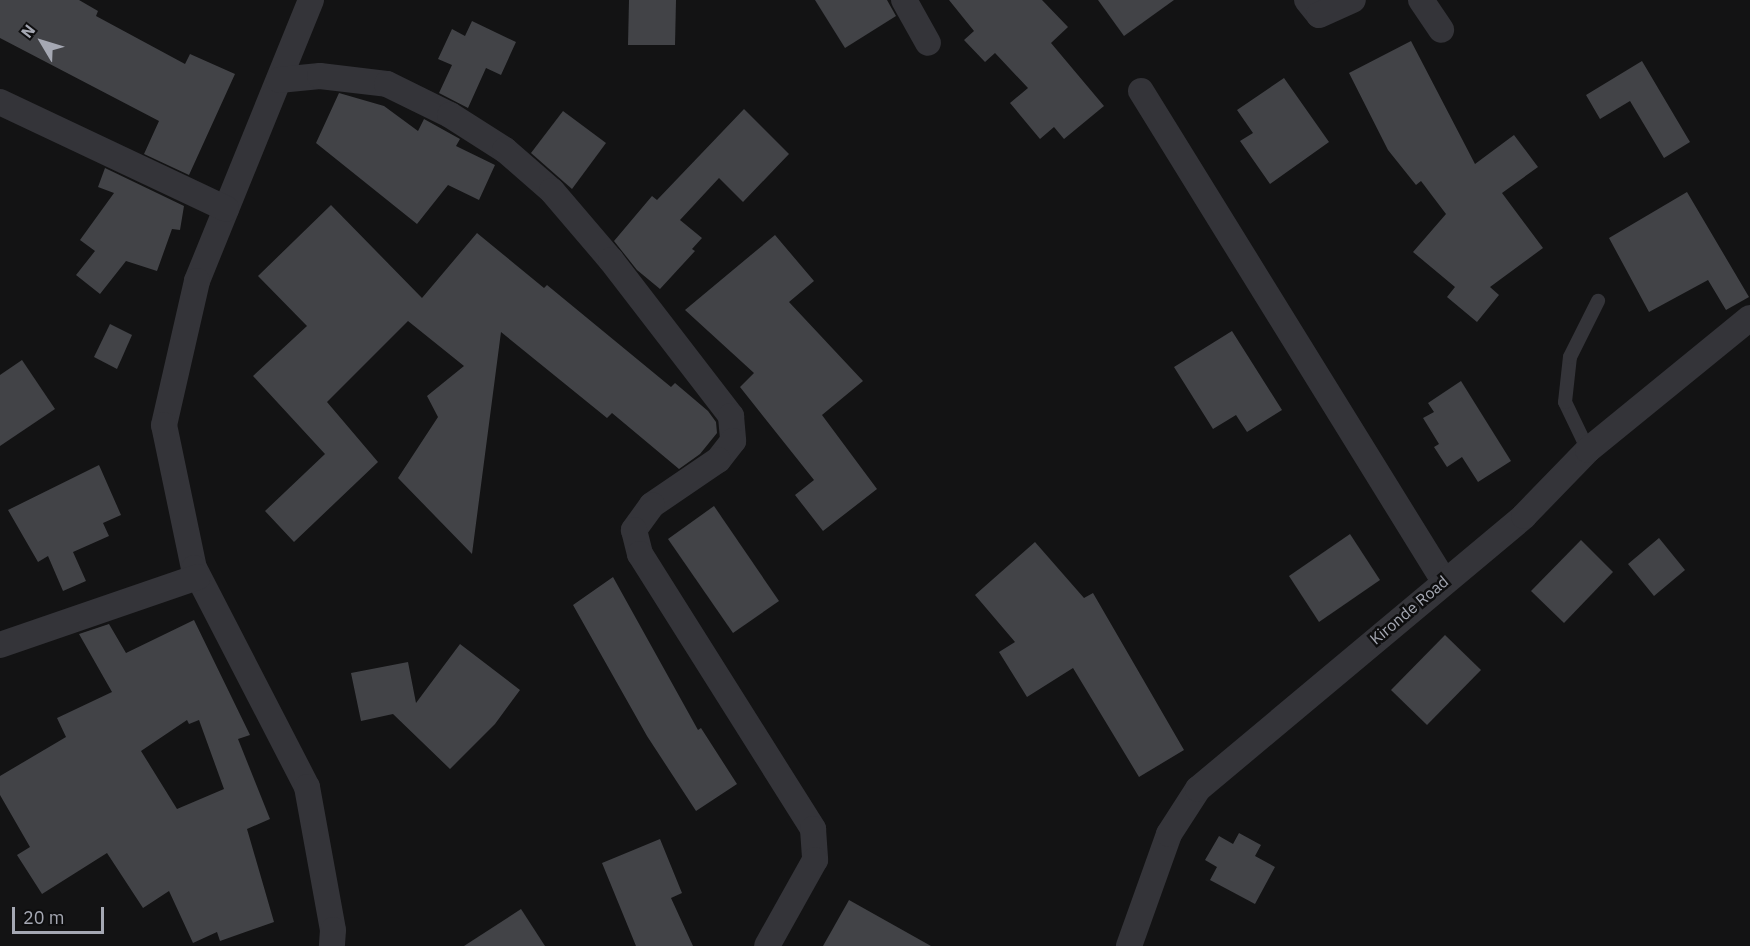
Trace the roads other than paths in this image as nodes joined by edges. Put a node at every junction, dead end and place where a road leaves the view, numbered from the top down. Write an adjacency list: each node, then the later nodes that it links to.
1 (311, 0): 8 (street)
2 (904, 0): 7 (street)
3 (1307, 0): 4 (street)
4 (1353, 0)
5 (1421, 0): 6 (street)
6 (1440, 30)
7 (928, 43)
8 (279, 80): 11 (street); 19 (street)
9 (1141, 91): 16 (street)
10 (0, 102): 11 (street)
11 (226, 209): 15 (street)
12 (1598, 301): 14 (lane)
13 (1750, 318): 14 (street, Kironde Road)
14 (1588, 450): 16 (street, Kironde Road)
15 (198, 577): 17 (street); 18 (street)
16 (1444, 581): 20 (street, Kironde Road)
17 (0, 645)
18 (332, 946)
19 (767, 946)
20 (1129, 946)

